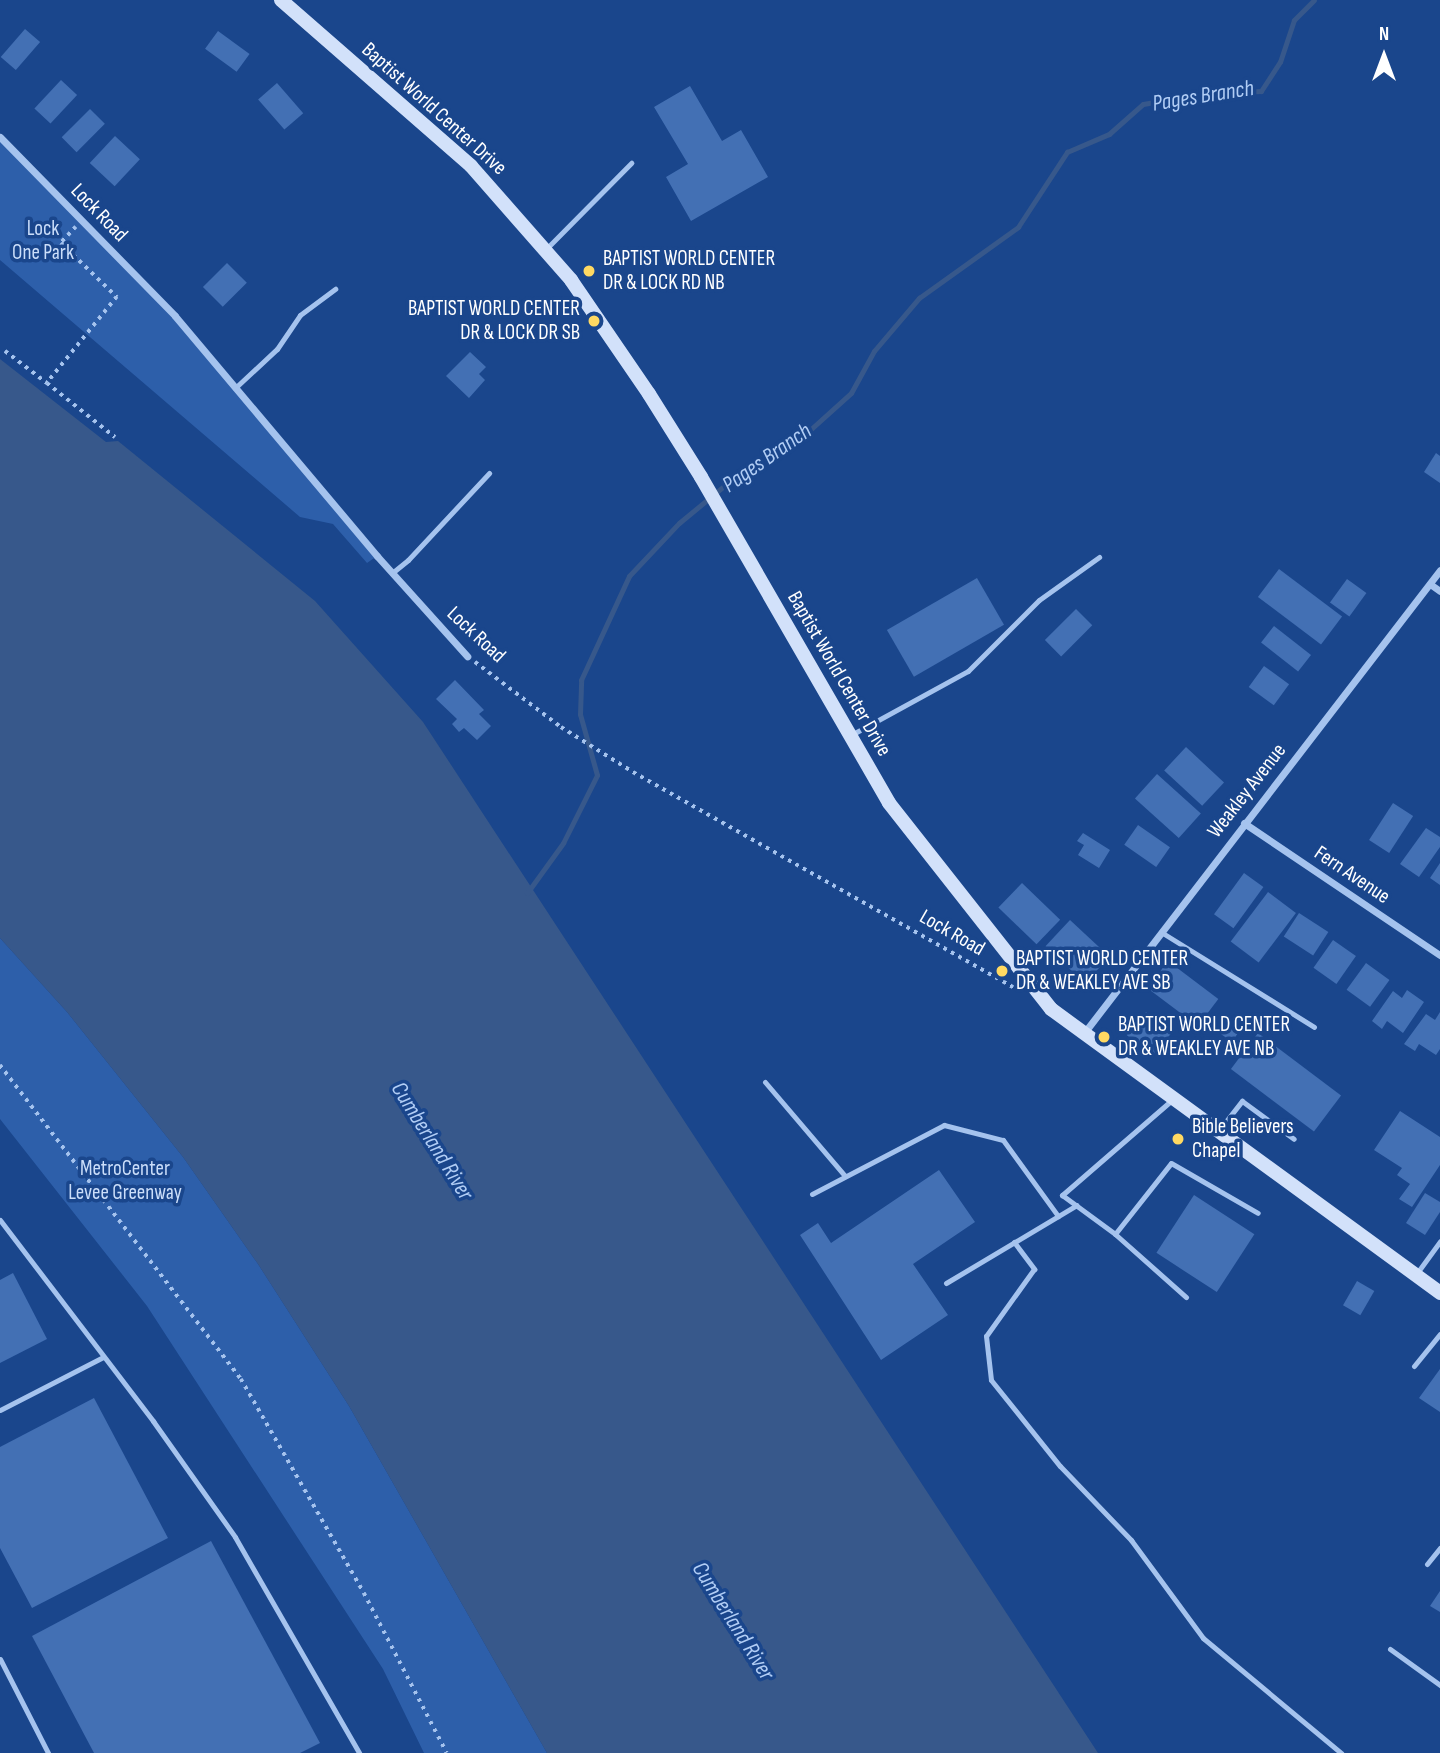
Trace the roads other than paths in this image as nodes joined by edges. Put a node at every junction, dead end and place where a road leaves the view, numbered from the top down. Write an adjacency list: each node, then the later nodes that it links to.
1 (281, 0): 4 (street, Baptist World Center Drive)
2 (0, 137): 6 (street, Lock Road)
3 (631, 163): 4 (lane)
4 (545, 250): 14 (street, Baptist World Center Drive)
5 (335, 289): 6 (lane)
6 (235, 388): 10 (street, Lock Road)
7 (489, 473): 10 (lane)
8 (1100, 557): 14 (lane)
9 (1440, 570): 11 (street, Weakley Avenue)
10 (392, 573): 13 (street, Lock Road)
11 (1430, 584): 12 (street); 15 (street, Weakley Avenue)
12 (1440, 591)
13 (467, 656)
14 (851, 735): 19 (street, Baptist World Center Drive)
15 (1244, 823): 16 (street, Weakley Avenue); 17 (street, Fern Avenue)
16 (1161, 932): 18 (lane); 19 (street, Weakley Avenue)
17 (1440, 955)
18 (1314, 1027)
19 (1083, 1034): 21 (street, Baptist World Center Drive)
20 (765, 1082): 24 (lane)
21 (1173, 1099): 22 (street, Baptist World Center Drive); 26 (lane)
22 (1219, 1132): 23 (lane); 33 (street, Baptist World Center Drive)
23 (1294, 1139)
24 (845, 1177): 25 (lane); 28 (lane)
25 (812, 1194)
26 (1077, 1205): 28 (lane); 30 (lane)
27 (1258, 1213): 30 (lane)
28 (1058, 1216): 32 (lane)
29 (0, 1220): 38 (lane)
30 (1115, 1234): 36 (lane)
31 (1440, 1241): 33 (lane)
32 (1014, 1242): 34 (lane); 48 (lane)
33 (1416, 1275): 35 (street, Baptist World Center Drive)
34 (946, 1283)
35 (1440, 1293)
36 (1185, 1297)
37 (1440, 1334): 39 (lane)
38 (103, 1357): 40 (lane); 47 (lane)
39 (1414, 1366)
40 (0, 1410)
41 (1440, 1548): 42 (lane)
42 (1427, 1564)
43 (1390, 1648): 45 (lane)
44 (0, 1659): 46 (lane)
45 (1440, 1685)
46 (48, 1753)
47 (359, 1753)
48 (1341, 1753)

